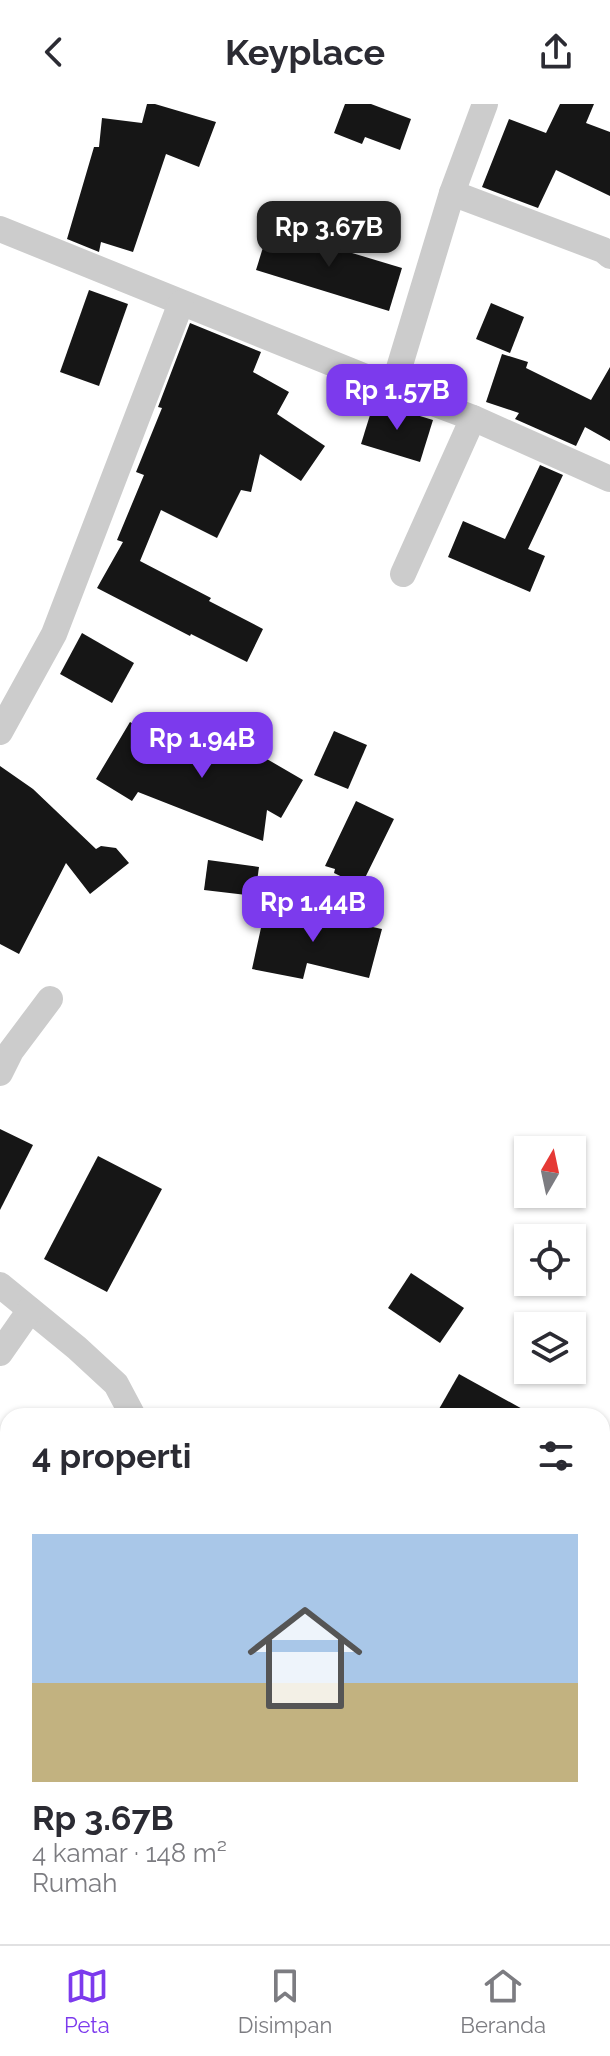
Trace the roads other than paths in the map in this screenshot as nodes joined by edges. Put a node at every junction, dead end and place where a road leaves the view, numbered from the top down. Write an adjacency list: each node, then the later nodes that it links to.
1 (485, 104): 2 (street)
2 (452, 193): 4 (street); 6 (street)
3 (0, 229): 5 (street)
4 (610, 256)
5 (181, 303): 6 (street); 10 (street)
6 (393, 388): 7 (street)
7 (473, 418): 8 (street); 9 (street)
8 (610, 479)
9 (403, 574)
10 (0, 732)
11 (50, 999): 12 (street)
12 (0, 1073)
13 (0, 1285): 14 (street)
14 (30, 1310): 15 (street); 16 (street)
15 (0, 1353)
16 (129, 1408)

